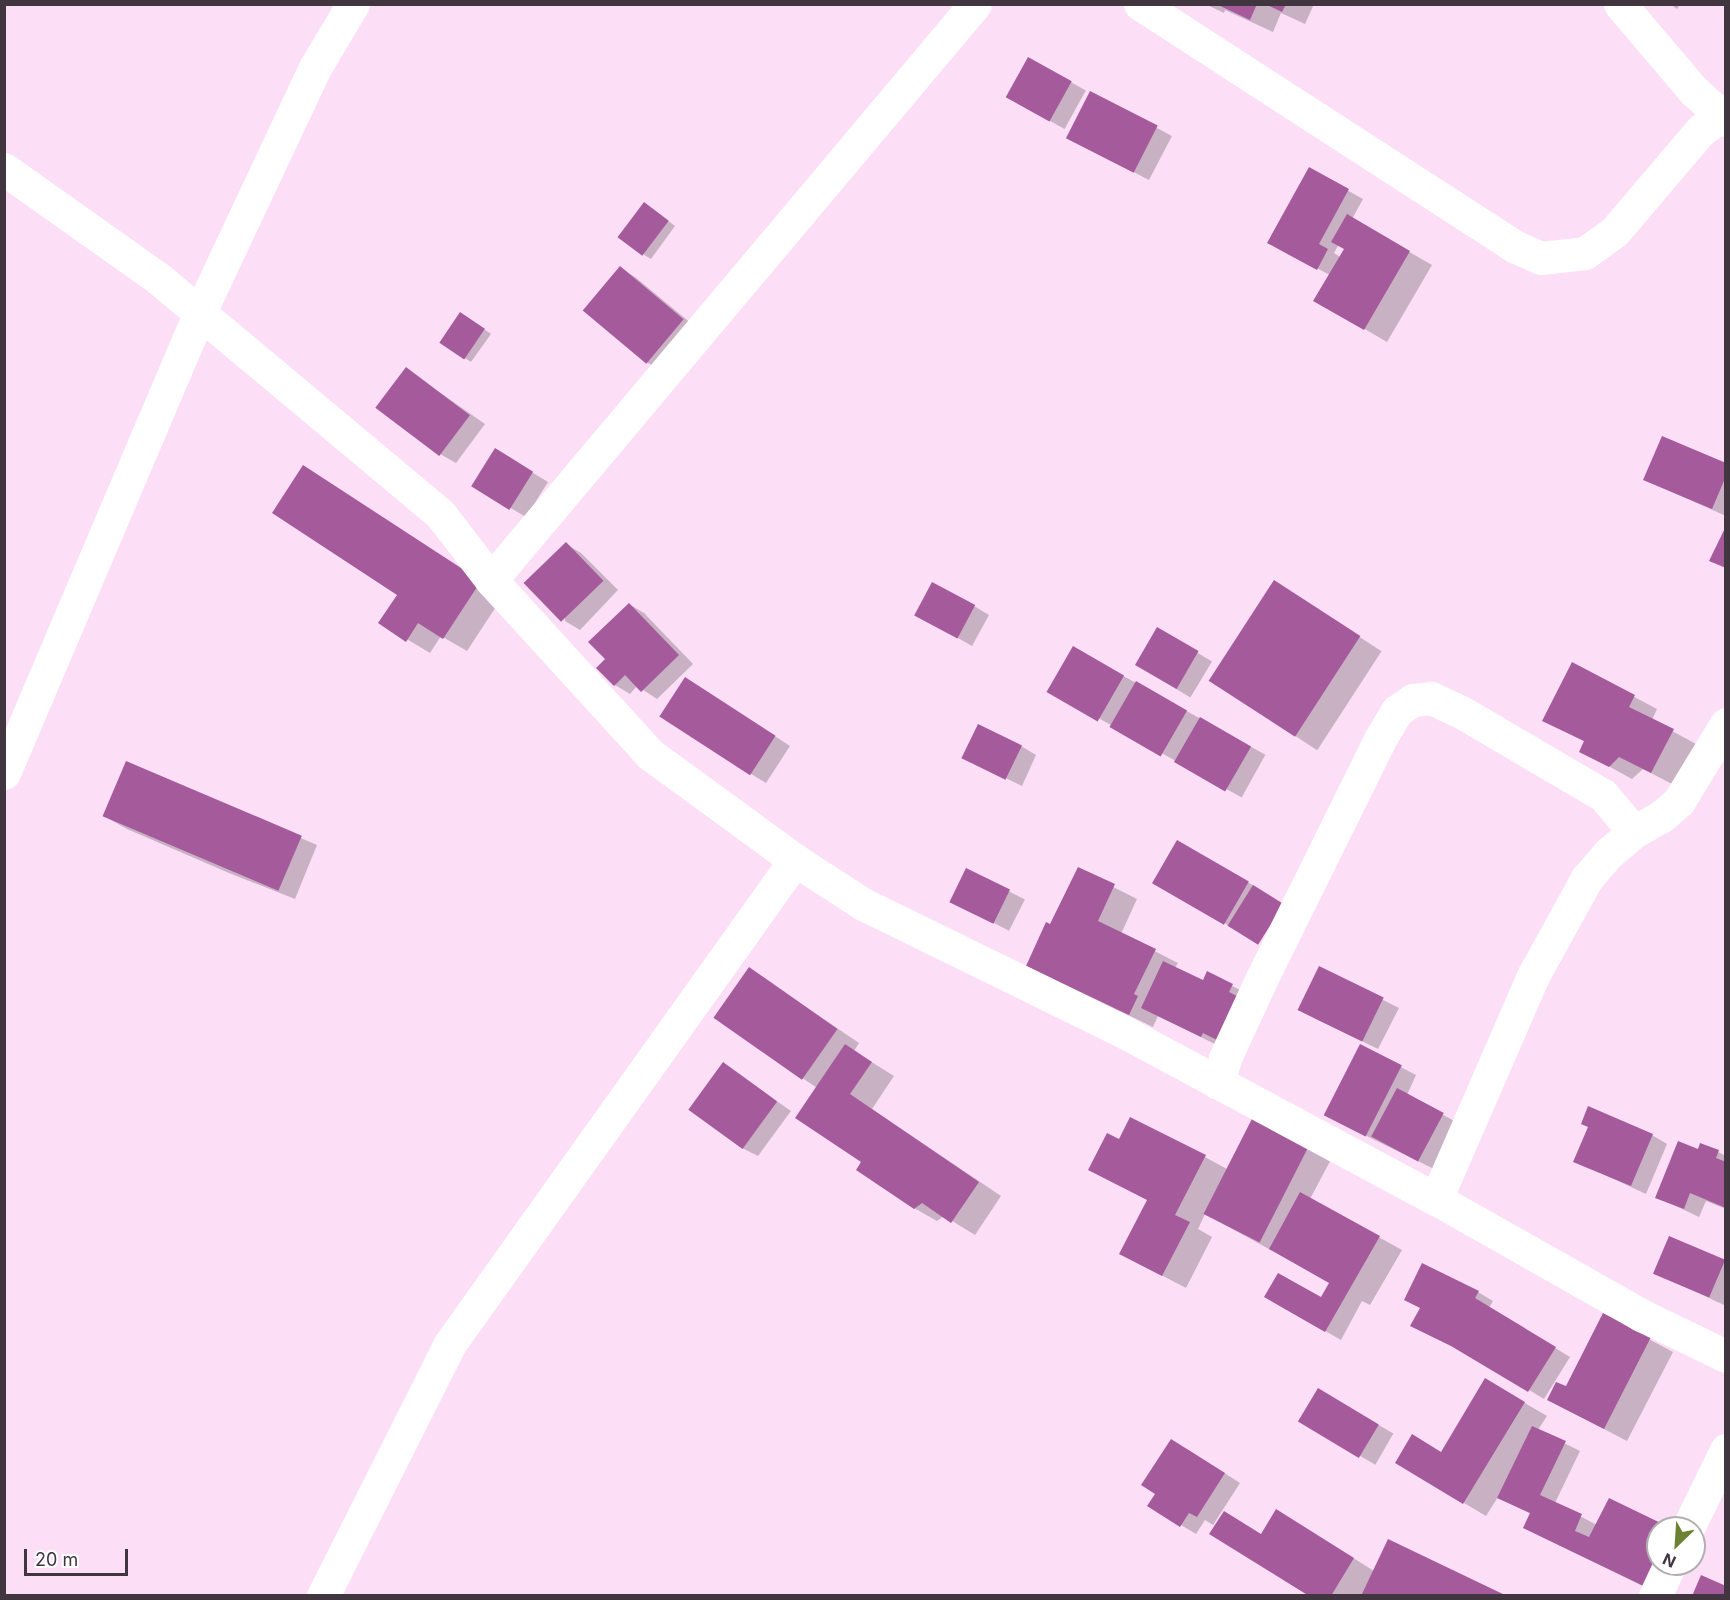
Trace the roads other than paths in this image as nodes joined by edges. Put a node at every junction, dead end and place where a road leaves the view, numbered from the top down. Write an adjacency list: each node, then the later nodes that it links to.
1 (353, 4): 7 (street)
2 (975, 4): 8 (street)
3 (1140, 4): 5 (street)
4 (1620, 4): 5 (street)
5 (1723, 118)
6 (4, 169): 7 (street)
7 (200, 312): 8 (street); 10 (street)
8 (490, 580): 12 (street)
9 (1725, 724): 11 (street)
10 (4, 773)
11 (1634, 832): 13 (street); 14 (street)
12 (795, 860): 13 (street); 19 (street)
13 (1218, 1083): 14 (street)
14 (1436, 1199): 15 (street)
15 (1725, 1356)
16 (1725, 1450): 17 (street)
17 (1694, 1516)
18 (1664, 1576): 20 (street)
19 (323, 1596)
20 (1654, 1596)

